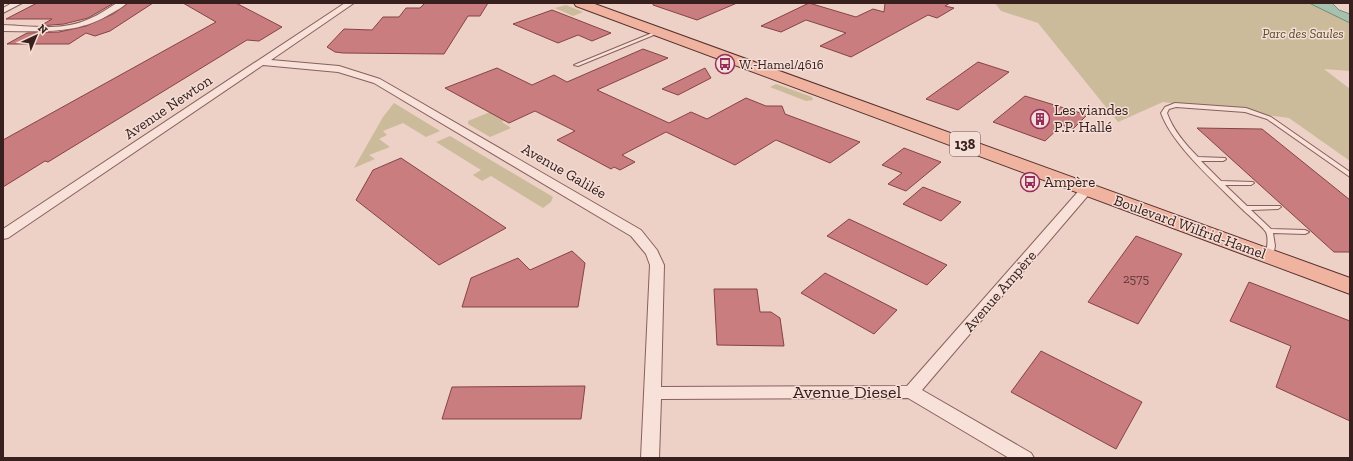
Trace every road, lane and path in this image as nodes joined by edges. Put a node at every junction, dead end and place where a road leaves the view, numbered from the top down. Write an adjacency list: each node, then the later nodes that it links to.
1 (18, 3): 5 (street)
2 (123, 3): 6 (street)
3 (350, 3): 8 (street, Avenue Newton)
4 (580, 3): 7 (main road, Boulevard Wilfrid-Hamel / 138)
5 (3, 11)
6 (3, 28)
7 (659, 32): 9 (lane); 15 (main road, Boulevard Wilfrid-Hamel / 138)
8 (260, 62): 20 (street, Avenue Newton); 24 (street, Avenue Galilée)
9 (576, 64)
10 (1223, 159): 11 (lane)
11 (1198, 160): 12 (lane); 13 (lane)
12 (1350, 175)
13 (1221, 183): 14 (lane); 17 (lane)
14 (1250, 183)
15 (1087, 189): 21 (main road, Boulevard Wilfrid-Hamel / 138); 23 (street, Avenue Ampère)
16 (1278, 207): 17 (lane)
17 (1246, 208): 18 (lane)
18 (1269, 231): 19 (lane); 21 (lane)
19 (1305, 232)
20 (3, 235)
21 (1269, 256): 22 (main road, Boulevard Wilfrid-Hamel / 138)
22 (1350, 286)
23 (911, 392): 24 (street, Avenue Diesel); 26 (street, Avenue Diesel)
24 (652, 393): 25 (street, Avenue Galilée)
25 (650, 458)
26 (1025, 458)

